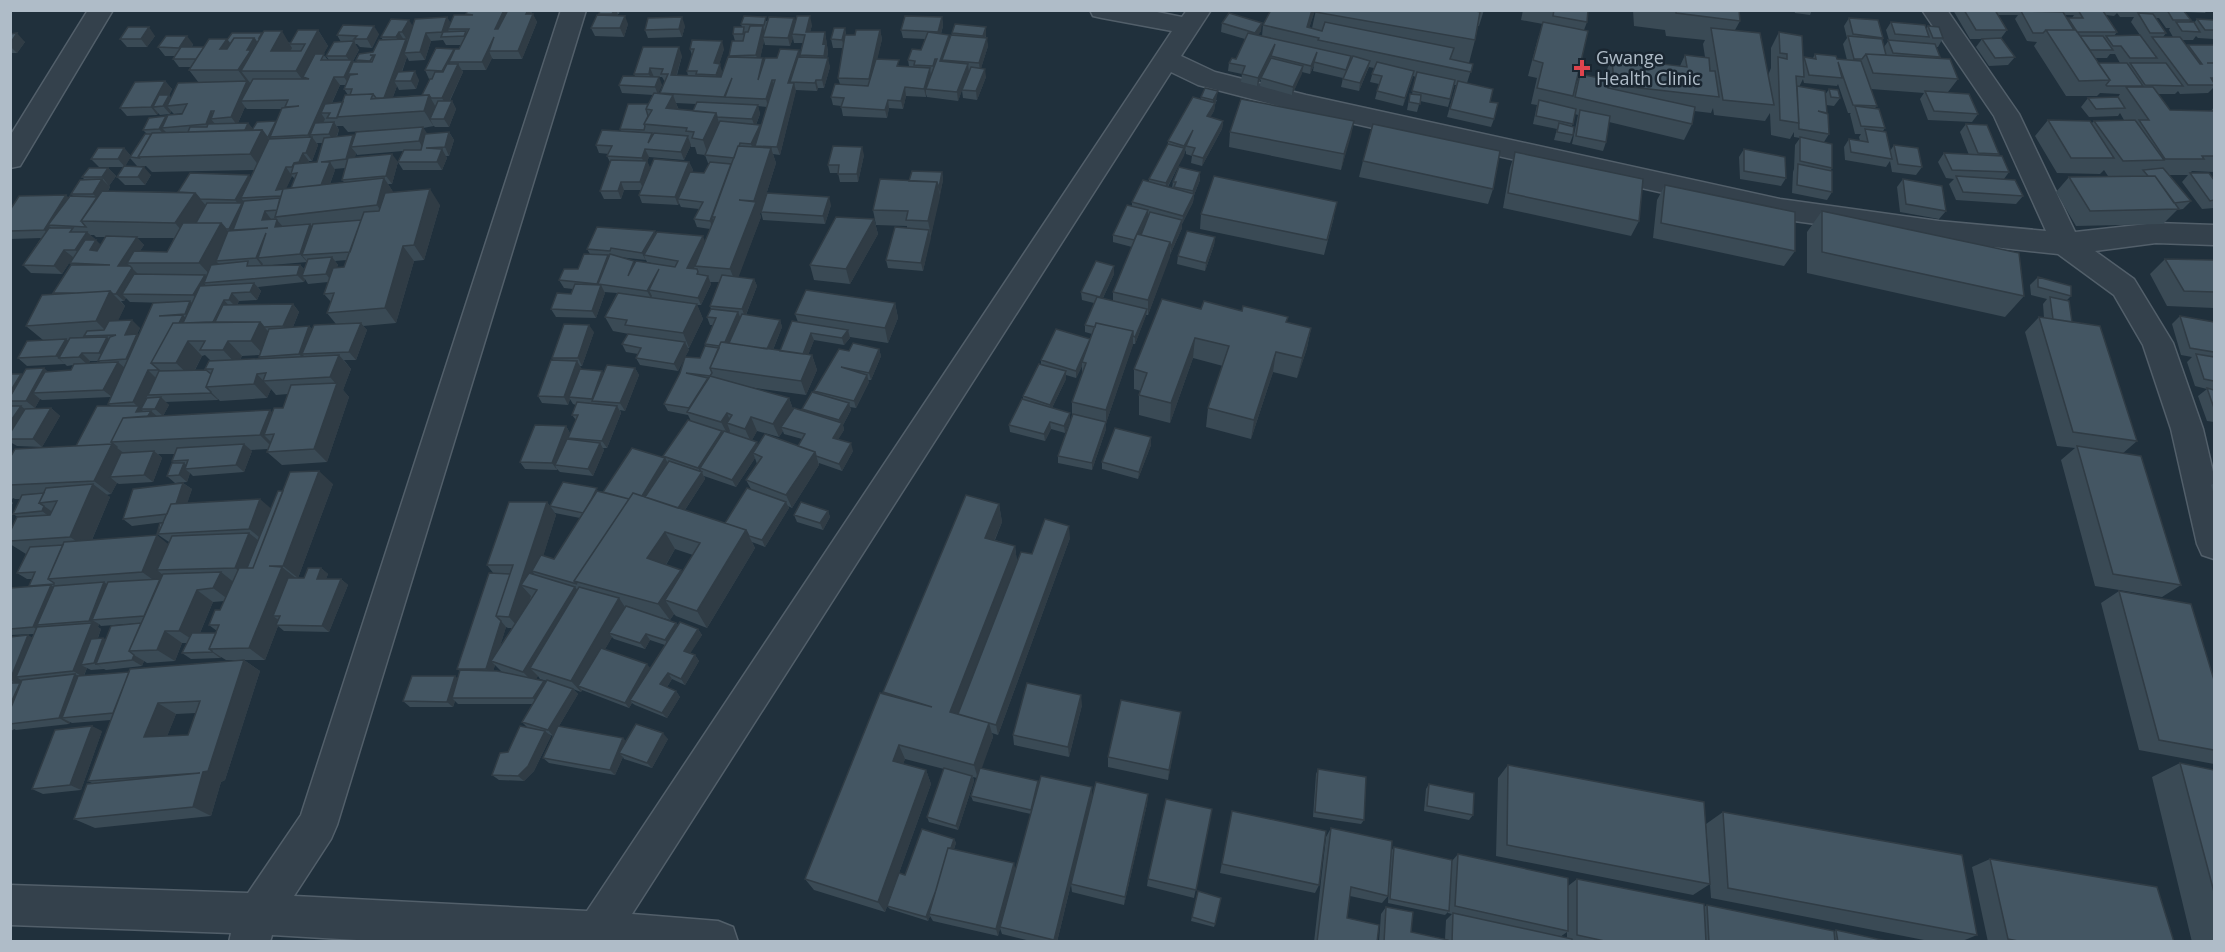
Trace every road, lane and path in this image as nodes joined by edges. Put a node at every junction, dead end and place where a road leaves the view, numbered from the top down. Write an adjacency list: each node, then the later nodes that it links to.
1 (101, 10): 7 (street)
2 (574, 10): 13 (street)
3 (1102, 10): 5 (street)
4 (1934, 10): 9 (street)
5 (1193, 18): 6 (street)
6 (1167, 60): 9 (street); 14 (street)
7 (10, 159)
8 (2214, 235): 9 (street)
9 (2065, 244): 10 (street)
10 (2201, 431): 11 (street)
11 (2214, 544)
12 (10, 905): 13 (street)
13 (254, 928): 14 (street)
14 (594, 937): 15 (street)
15 (718, 942)

